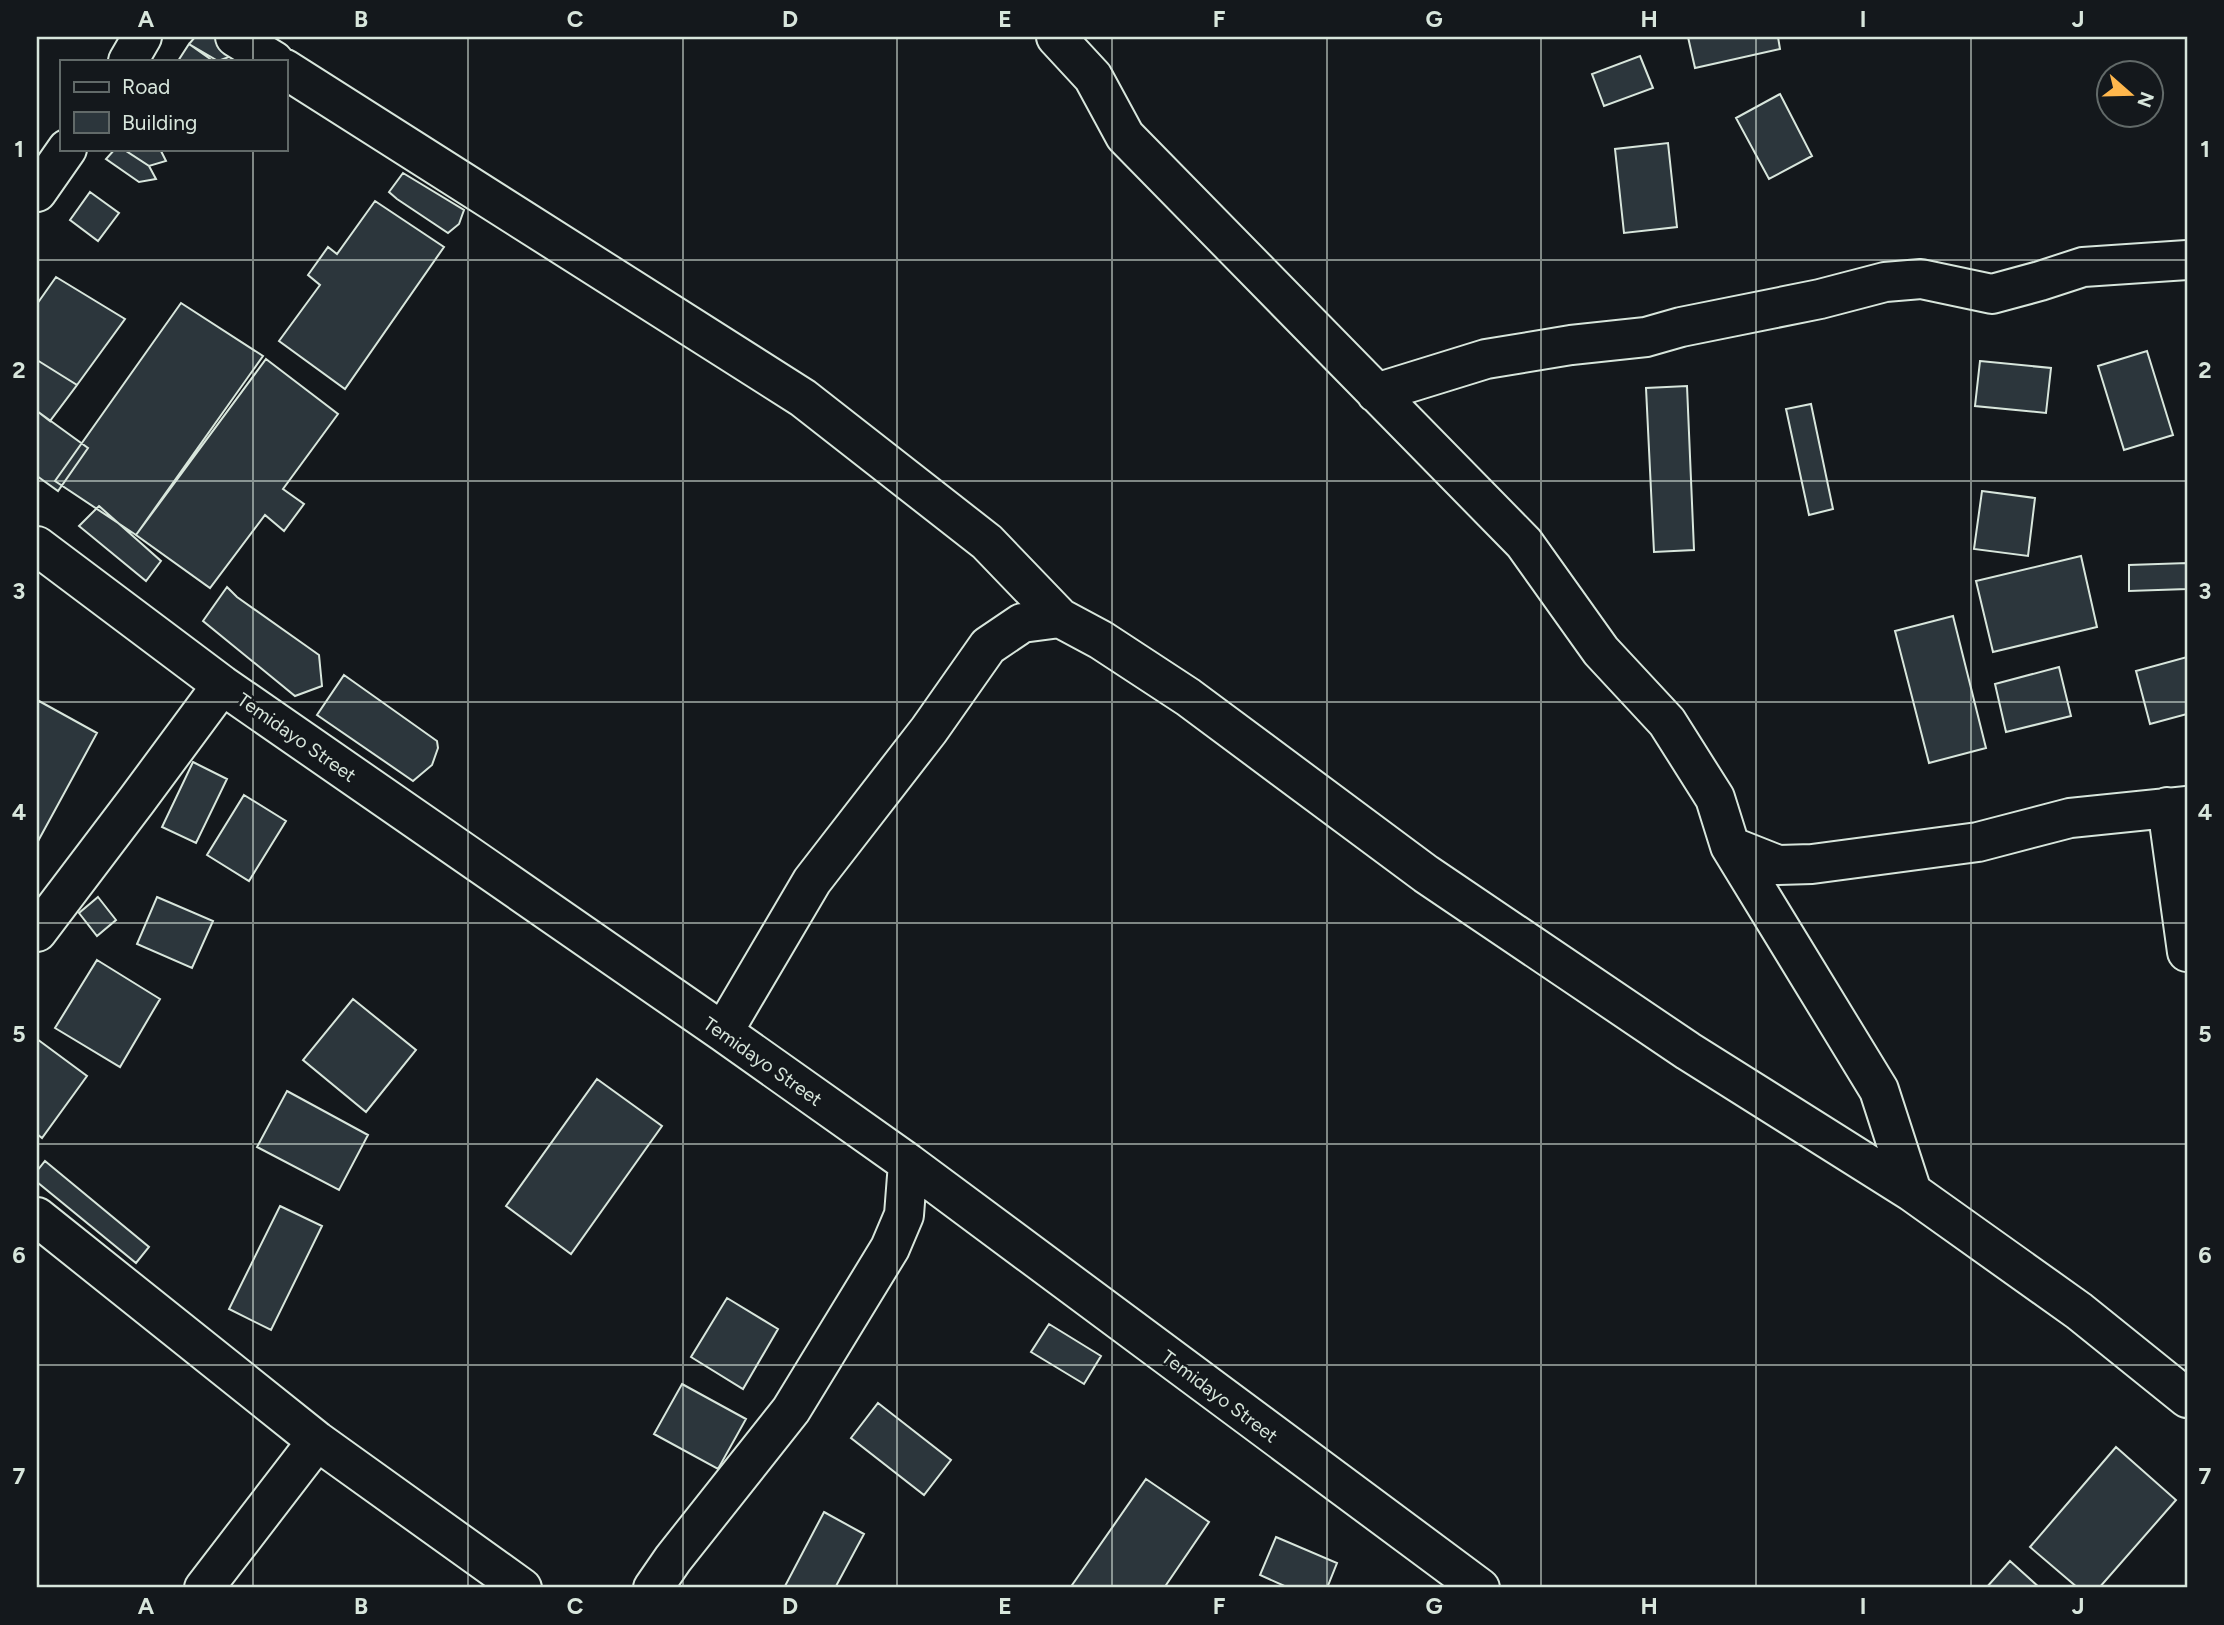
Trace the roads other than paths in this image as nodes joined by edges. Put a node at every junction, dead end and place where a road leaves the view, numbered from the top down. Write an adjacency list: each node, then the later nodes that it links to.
1 (142, 37): 4 (street)
2 (235, 37): 5 (street)
3 (1056, 37): 10 (street)
4 (129, 60)
5 (272, 60)
6 (287, 70): 12 (street)
7 (66, 150): 8 (street)
8 (37, 192)
9 (2187, 260): 10 (street)
10 (1376, 393): 15 (street)
11 (37, 546): 13 (street, Temidayo Street)
12 (1060, 618): 18 (street); 20 (street)
13 (222, 685): 16 (street); 18 (street, Temidayo Street)
14 (2177, 807): 15 (street); 17 (street)
15 (1730, 846): 20 (street)
16 (37, 932)
17 (2187, 951)
18 (723, 1032): 19 (street, Temidayo Street)
19 (908, 1163): 26 (street); 27 (street, Temidayo Street)
20 (1912, 1192): 22 (street)
21 (37, 1217): 23 (street)
22 (2186, 1390)
23 (317, 1441): 24 (street); 25 (street)
24 (204, 1588)
25 (522, 1588)
26 (653, 1588)
27 (1480, 1588)

